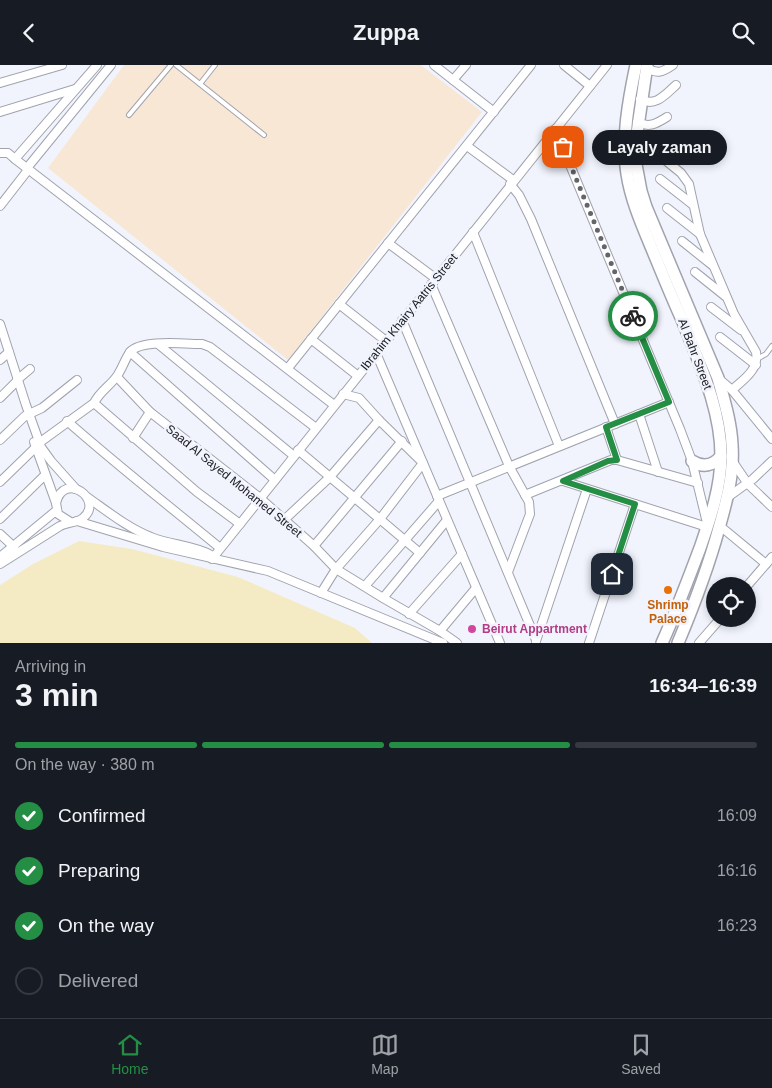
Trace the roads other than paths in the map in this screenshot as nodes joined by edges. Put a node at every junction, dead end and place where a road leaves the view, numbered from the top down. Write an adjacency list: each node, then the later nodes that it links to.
1 (62, 65): 15 (street)
2 (97, 65): 19 (street)
3 (111, 65): 32 (street)
4 (171, 65): 23 (lane)
5 (176, 65): 16 (lane)
6 (215, 65): 16 (lane)
7 (434, 65): 14 (street)
8 (466, 65): 14 (street)
9 (531, 65): 22 (street)
10 (564, 65): 18 (street)
11 (606, 65): 18 (street, Ibrahim Khairy Aatris Street)
12 (673, 65): 13 (street)
13 (643, 66): 20 (main road, Al Bahr Street); 90 (main road, Al Bahr Street)
14 (454, 80): 22 (street)
15 (0, 83)
16 (200, 84): 27 (lane)
17 (676, 85): 20 (street)
18 (590, 86): 26 (street, Ibrahim Khairy Aatris Street)
19 (75, 89): 21 (street); 31 (street)
20 (640, 99): 25 (main road, Al Bahr Street)
21 (0, 112)
22 (494, 112): 28 (street)
23 (129, 115)
24 (667, 117): 25 (street)
25 (637, 122): 66 (main road, Al Bahr Street)
26 (555, 129): 34 (street, Ibrahim Khairy Aatris Street); 72 (street)
27 (264, 135)
28 (467, 146): 34 (street); 41 (street)
29 (654, 151): 35 (street)
30 (0, 153): 31 (street)
31 (15, 159): 32 (street)
32 (27, 169): 36 (street); 62 (street)
33 (660, 179): 35 (street)
34 (511, 182): 38 (street, Ibrahim Khairy Aatris Street); 80 (street)
35 (692, 204): 39 (street)
36 (0, 206)
37 (667, 208): 39 (street)
38 (473, 232): 44 (street, Ibrahim Khairy Aatris Street); 88 (street)
39 (700, 234): 42 (street)
40 (682, 241): 42 (street)
41 (388, 243): 44 (street); 46 (street)
42 (714, 266): 45 (street)
43 (695, 272): 45 (street)
44 (433, 281): 48 (street, Ibrahim Khairy Aatris Street); 96 (street)
45 (727, 297): 51 (street)
46 (340, 304): 53 (street); 54 (street)
47 (711, 307): 51 (street)
48 (402, 320): 54 (street, Ibrahim Khairy Aatris Street); 103 (street)
49 (0, 324): 57 (street)
50 (0, 333): 57 (street)
51 (744, 333): 61 (street)
52 (720, 337): 61 (street)
53 (311, 339): 62 (street); 64 (street)
54 (386, 341): 59 (street, Ibrahim Khairy Aatris Street)
55 (158, 344): 58 (street); 82 (street); 89 (street)
56 (772, 346): 61 (lane)
57 (8, 353): 60 (street); 68 (street)
58 (130, 353): 65 (street); 100 (street)
59 (376, 353): 64 (street, Ibrahim Khairy Aatris Street); 95 (street)
60 (0, 360)
61 (757, 362): 69 (street)
62 (288, 368): 74 (street)
63 (30, 369): 68 (street)
64 (358, 376): 70 (street, Ibrahim Khairy Aatris Street)
65 (117, 377): 73 (street); 75 (street, Saad Al Sayed Mohamed Street)
66 (718, 378): 69 (street); 94 (main road, Al Bahr Street)
67 (77, 380): 77 (street)
68 (16, 381): 71 (street); 77 (street)
69 (732, 390): 84 (street)
70 (343, 394): 74 (street, Ibrahim Khairy Aatris Street); 78 (street)
71 (0, 398)
72 (669, 402): 76 (street); 92 (street)
73 (94, 403): 79 (street); 83 (street)
74 (334, 405): 82 (street, Ibrahim Khairy Aatris Street)
75 (150, 412): 83 (street); 112 (street, Saad Al Sayed Mohamed Street)
76 (639, 414): 80 (street); 97 (street)
77 (27, 415): 85 (street); 87 (street)
78 (379, 420): 86 (street); 99 (street)
79 (67, 421): 87 (street); 130 (street)
80 (615, 424): 81 (street)
81 (606, 427): 88 (street); 91 (street)
82 (316, 428): 89 (street, Ibrahim Khairy Aatris Street)
83 (133, 437): 123 (street)
84 (772, 439)
85 (0, 440)
86 (402, 441): 95 (street); 110 (street)
87 (38, 445): 98 (street); 102 (street); 106 (street)
88 (559, 446): 96 (street)
89 (296, 453): 99 (street); 100 (street, Ibrahim Khairy Aatris Street)
90 (721, 456): 92 (main road); 124 (main road, Al Bahr Street)
91 (617, 460): 97 (street); 101 (street)
92 (692, 461): 104 (street)
93 (772, 461): 105 (street)
94 (732, 462): 105 (street); 111 (main road, Al Bahr Street)
95 (423, 463): 113 (street); 118 (street)
96 (509, 466): 103 (street); 108 (street)
97 (658, 471): 104 (street)
98 (45, 475): 115 (street); 117 (street)
99 (330, 477): 110 (street); 119 (street)
100 (275, 480): 112 (street, Ibrahim Khairy Aatris Street)
101 (563, 481): 107 (street); 108 (street)
102 (0, 482)
103 (470, 482): 113 (street); 139 (street)
104 (698, 483): 124 (street)
105 (748, 484): 111 (street); 116 (street)
106 (76, 489): 109 (street); 115 (street)
107 (587, 489): 114 (street); 148 (street)
108 (525, 495): 139 (street)
109 (86, 496): 122 (street); 135 (street)
110 (354, 497): 118 (street); 128 (street)
111 (728, 497): 125 (main road, Al Bahr Street)
112 (260, 498): 119 (street, Saad Al Sayed Mohamed Street); 123 (street, Ibrahim Khairy Aatris Street)
113 (438, 498): 120 (street); 127 (street)
114 (635, 504): 124 (street); 153 (street)
115 (56, 507): 121 (street); 129 (street)
116 (772, 507)
117 (0, 519)
118 (380, 519): 127 (street); 138 (street)
119 (284, 520): 128 (street, Saad Al Sayed Mohamed Street)
120 (448, 520): 131 (street); 132 (street)
121 (69, 521): 122 (street); 136 (street)
122 (77, 521): 135 (street)
123 (240, 524): 130 (street, Ibrahim Khairy Aatris Street)
124 (707, 526): 149 (main road, Al Bahr Street)
125 (720, 526): 137 (street); 154 (main road, Al Bahr Street)
126 (0, 534): 129 (street)
127 (405, 540): 131 (street); 141 (street)
128 (314, 546): 138 (street, Saad Al Sayed Mohamed Street)
129 (14, 547): 133 (street)
130 (220, 548): 135 (street, Ibrahim Khairy Aatris Street)
131 (420, 553): 144 (street)
132 (462, 554): 142 (street); 145 (street)
133 (0, 557)
134 (772, 557): 137 (street)
135 (215, 558): 143 (street)
136 (0, 564)
137 (766, 564): 140 (street)
138 (336, 569): 141 (street, Saad Al Sayed Mohamed Street); 143 (street)
139 (508, 572): 148 (street)
140 (755, 577)
141 (365, 586): 144 (street, Saad Al Sayed Mohamed Street)
142 (476, 588): 147 (street); 152 (street)
143 (321, 593): 150 (street)
144 (382, 598): 145 (street, Saad Al Sayed Mohamed Street)
145 (409, 614): 147 (street, Saad Al Sayed Mohamed Street)
146 (713, 627): 155 (street)
147 (440, 631): 151 (street, Saad Al Sayed Mohamed Street)
148 (536, 641)
149 (663, 641): 154 (street)
150 (443, 643)
151 (457, 643)
152 (500, 643)
153 (589, 643)
154 (677, 643)
155 (699, 643)

